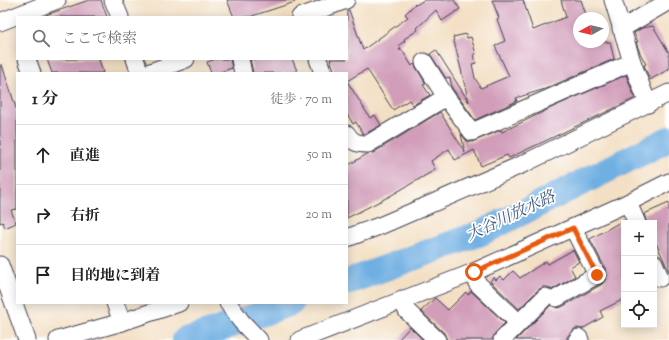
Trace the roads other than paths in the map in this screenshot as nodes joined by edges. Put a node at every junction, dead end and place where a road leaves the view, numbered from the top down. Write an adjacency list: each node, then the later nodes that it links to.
1 (57, 0): 6 (street)
2 (113, 0): 7 (street)
3 (346, 0): 8 (street)
4 (613, 0): 9 (street)
5 (669, 1): 9 (street)
6 (26, 16)
7 (120, 16)
8 (305, 16)
9 (621, 29): 16 (street)
10 (27, 60): 17 (street)
11 (135, 60): 18 (street)
12 (183, 60): 19 (street)
13 (240, 60): 20 (street)
14 (318, 60): 21 (street)
15 (424, 62): 23 (street)
16 (632, 62): 23 (street); 24 (street)
17 (32, 72)
18 (140, 72)
19 (151, 72)
20 (243, 72)
21 (323, 72)
22 (669, 93): 24 (street)
23 (446, 97): 25 (street)
24 (648, 104): 30 (street)
25 (348, 136)
26 (669, 182): 27 (street)
27 (628, 203): 28 (street); 29 (street)
28 (636, 220)
29 (573, 228): 32 (street); 38 (street)
30 (348, 238)
31 (0, 264): 39 (street)
32 (474, 272): 33 (street); 38 (street)
33 (402, 299): 42 (street); 43 (street)
34 (115, 304): 37 (street)
35 (176, 304): 37 (street)
36 (229, 304): 41 (street)
37 (122, 322): 40 (street)
38 (519, 323): 44 (street)
39 (27, 340)
40 (58, 340)
41 (259, 340)
42 (300, 340)
43 (437, 340)
44 (502, 340)
45 (577, 340): 46 (street)
46 (580, 340)

